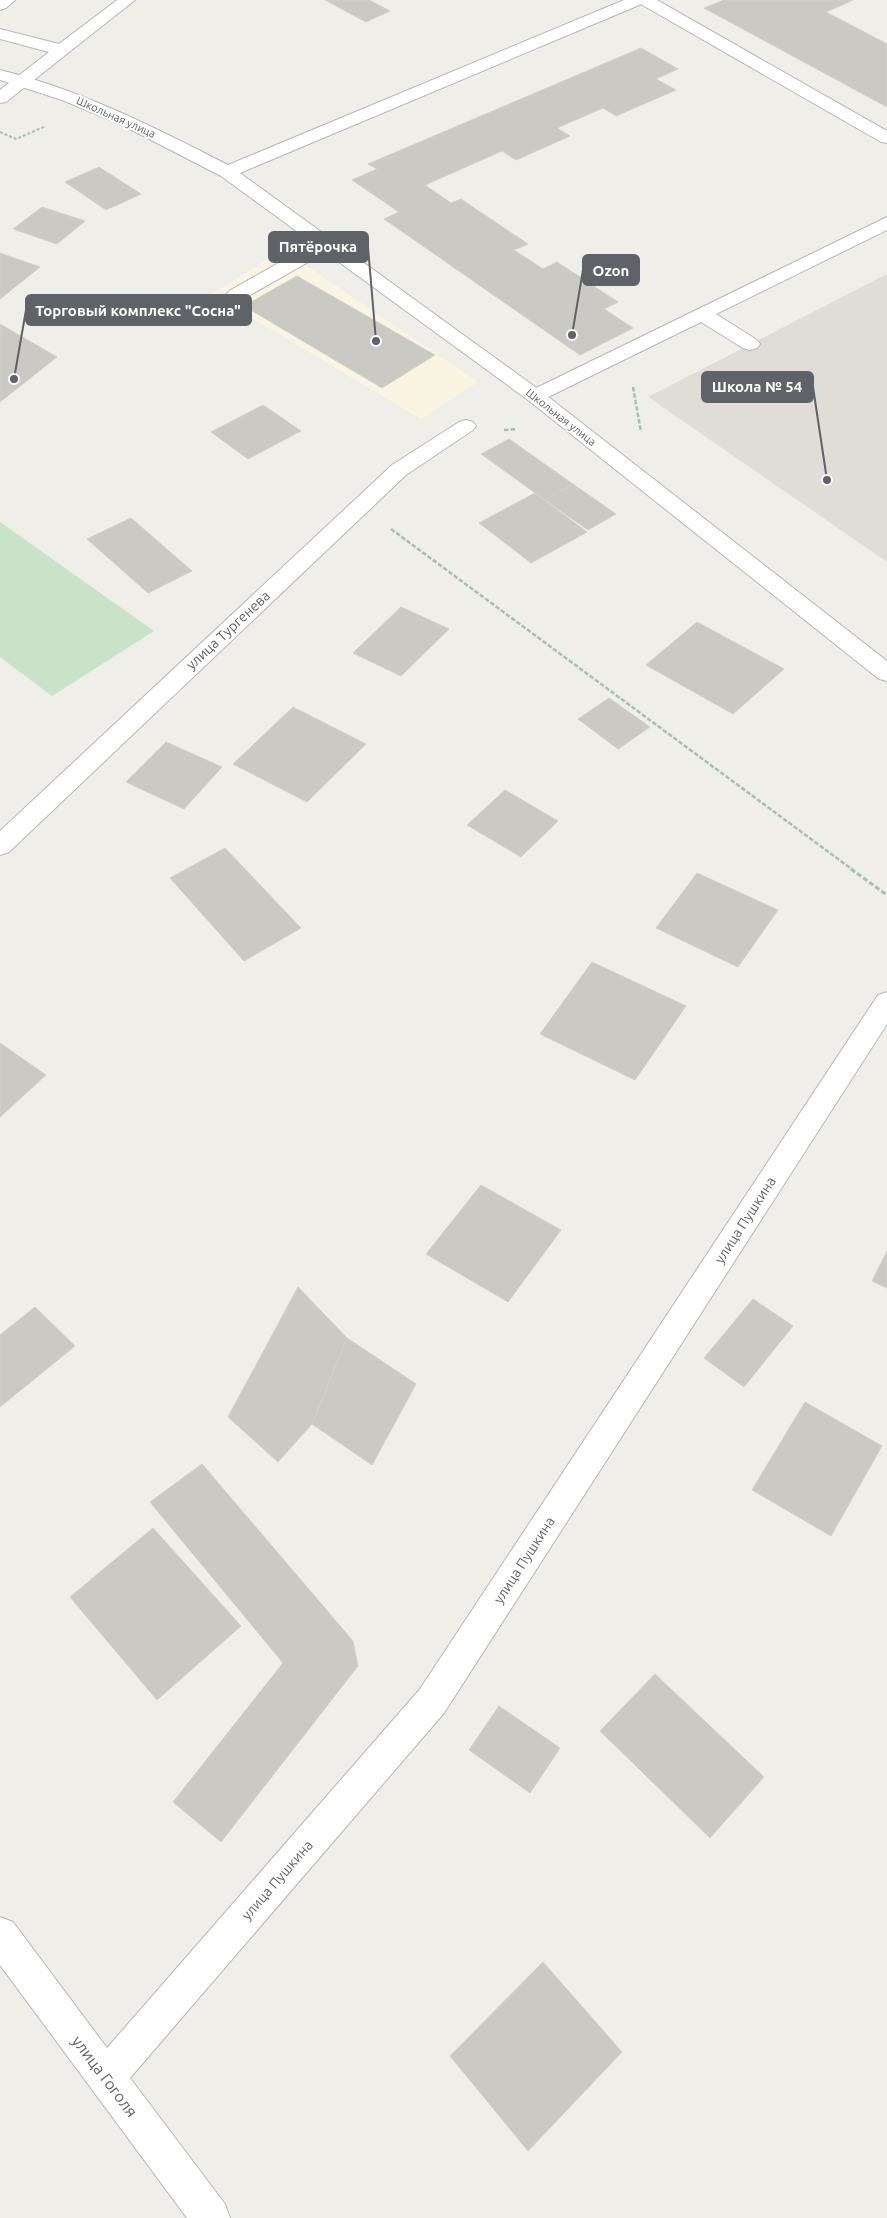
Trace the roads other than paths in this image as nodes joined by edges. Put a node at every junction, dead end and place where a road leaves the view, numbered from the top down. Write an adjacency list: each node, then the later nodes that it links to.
1 (7, 0): 5 (street)
2 (127, 0): 7 (street)
3 (638, 0): 12 (street)
4 (645, 0): 11 (street)
5 (0, 5)
6 (0, 34): 7 (street)
7 (62, 50): 9 (street)
8 (0, 75): 9 (street, Школьная улица)
9 (21, 81): 10 (street); 12 (street, Школьная улица)
10 (0, 98)
11 (887, 138)
12 (227, 172): 14 (street, Школьная улица)
13 (887, 222): 16 (street)
14 (326, 244): 15 (street); 18 (street, Школьная улица)
15 (236, 295)
16 (702, 314): 17 (street); 18 (street)
17 (750, 344)
18 (535, 396): 20 (street, Школьная улица)
19 (466, 426): 21 (street, улица Тургенева)
20 (887, 672)
21 (0, 846)
22 (887, 1002): 24 (street, улица Пушкина)
23 (0, 1935): 24 (street, улица Гоголя)
24 (106, 2077): 25 (street, улица Гоголя)
25 (211, 2218)

